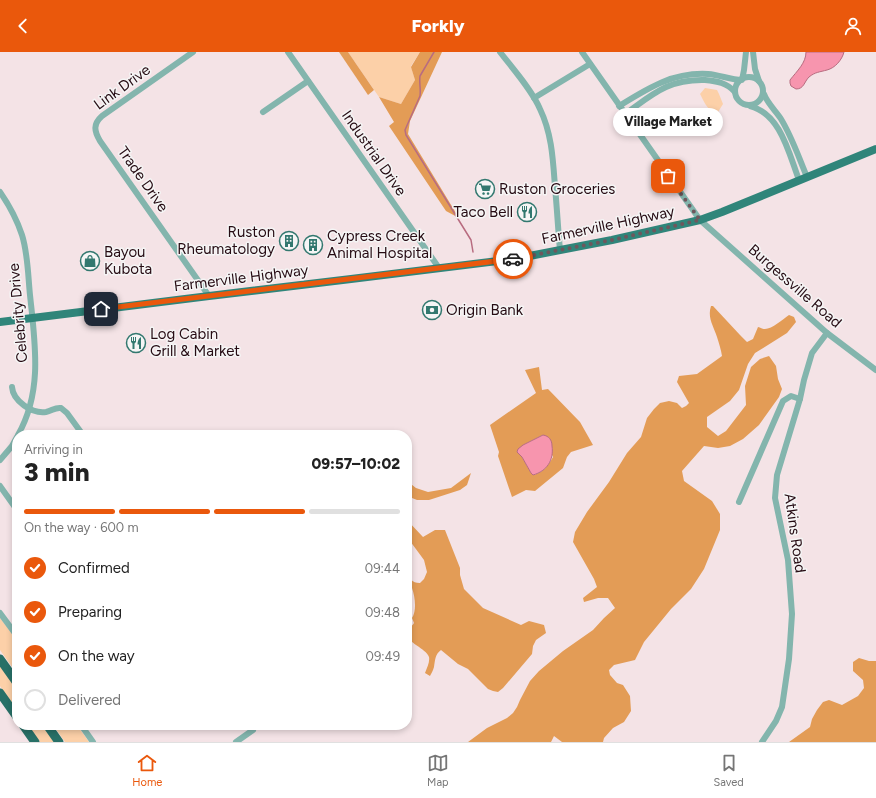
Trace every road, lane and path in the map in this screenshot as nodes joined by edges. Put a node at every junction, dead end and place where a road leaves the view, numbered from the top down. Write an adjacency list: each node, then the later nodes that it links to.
1 (194, 52): 21 (street, Link Drive)
2 (288, 52): 9 (street, Industrial Drive)
3 (500, 52): 14 (street)
4 (582, 52): 7 (street, Burgessville Road)
5 (746, 52): 10 (street)
6 (753, 52): 11 (street)
7 (590, 64): 14 (street); 15 (street, Burgessville Road)
8 (682, 79): 10 (street); 12 (street); 15 (street); 18 (street)
9 (308, 80): 17 (street); 27 (street, Industrial Drive)
10 (742, 80): 11 (street); 12 (street)
11 (759, 81): 13 (street)
12 (735, 92): 16 (street)
13 (764, 94): 16 (street); 19 (street)
14 (534, 98): 26 (street)
15 (620, 106): 18 (street, Burgessville Road)
16 (750, 106): 20 (street)
17 (263, 112)
18 (625, 114): 25 (street, Burgessville Road)
19 (782, 120): 20 (street); 23 (street)
20 (776, 124): 23 (street)
21 (97, 136): 28 (street, Trade Drive)
22 (876, 148): 23 (main road, Farmerville Highway)
23 (803, 178): 25 (main road, Farmerville Highway)
24 (0, 192): 29 (street, Celebrity Drive)
25 (700, 220): 26 (main road, Farmerville Highway); 31 (street, Burgessville Road)
26 (560, 250): 27 (main road, Farmerville Highway)
27 (439, 268): 28 (main road, Farmerville Highway)
28 (209, 296): 29 (main road, Farmerville Highway)
29 (32, 318): 30 (main road, Farmerville Highway); 35 (street, Celebrity Drive)
30 (0, 322)
31 (827, 332): 32 (street, Burgessville Road); 34 (street, Atkins Road)
32 (876, 370)
33 (12, 387): 35 (street)
34 (800, 399): 41 (street); 57 (street, Atkins Road)
35 (30, 409): 36 (street, Celebrity Drive); 37 (street)
36 (21, 430)
37 (79, 430)
38 (12, 444): 39 (street, Celebrity Drive)
39 (0, 460)
40 (0, 486): 42 (street)
41 (739, 502)
42 (12, 503)
43 (0, 613): 44 (street)
44 (12, 629)
45 (0, 659): 46 (highway)
46 (12, 676)
47 (0, 693): 48 (highway)
48 (12, 710)
49 (27, 730): 53 (highway)
50 (51, 730): 54 (highway)
51 (86, 730): 55 (street)
52 (253, 730): 56 (street)
53 (35, 742)
54 (59, 742)
55 (94, 742)
56 (236, 742)
57 (762, 742)

